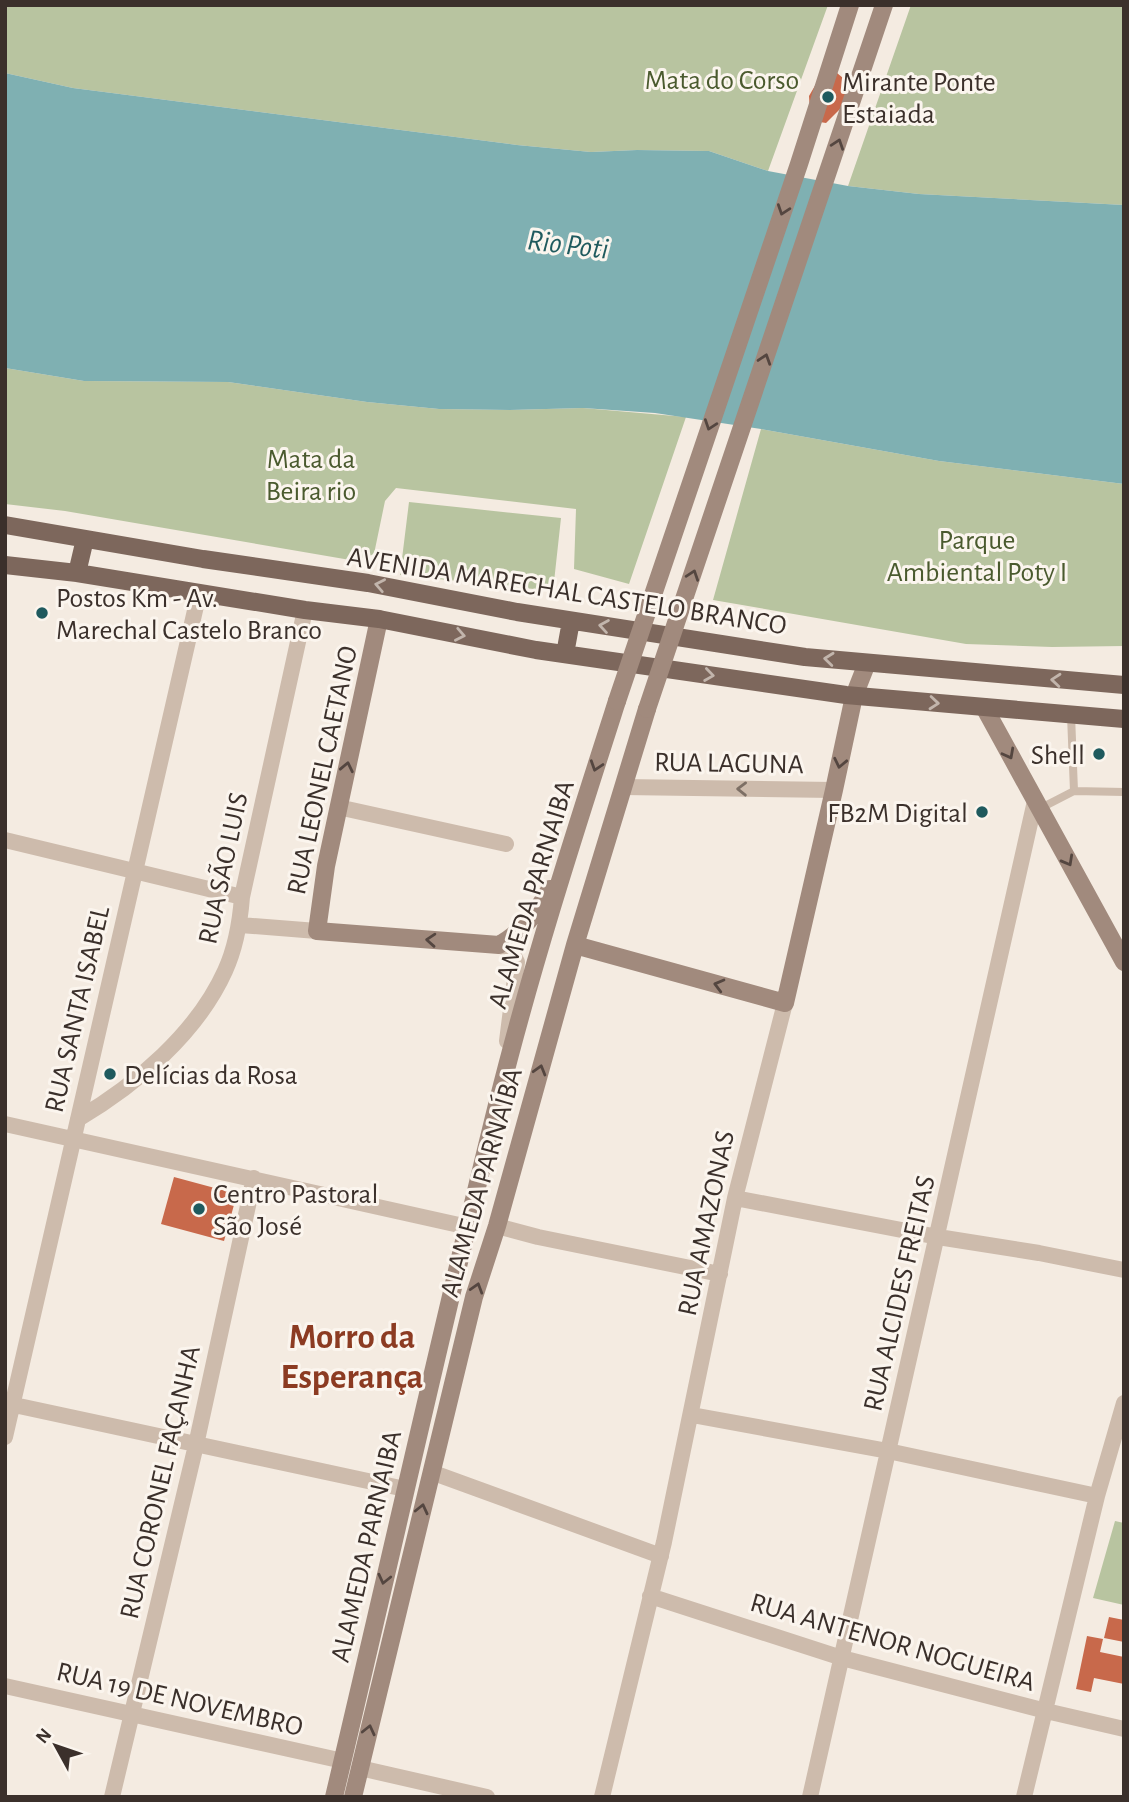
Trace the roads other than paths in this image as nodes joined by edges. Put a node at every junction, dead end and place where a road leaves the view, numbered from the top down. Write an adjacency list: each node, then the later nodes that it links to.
1 (850, 5): 26 (main road, ALAMEDA PARNAIBA, one-way to 26, bridge)
2 (884, 5): 18 (main road, ALAMEDA PARNAÍBA, one-way to 2, bridge)
3 (5, 525): 4 (main road, AVENIDA MARECHAL CASTELO BRANCO)
4 (85, 539): 6 (main road); 10 (main road, AVENIDA MARECHAL CASTELO BRANCO, one-way to 4)
5 (5, 565): 6 (main road, AVENIDA MARECHAL CASTELO BRANCO)
6 (77, 573): 7 (main road, AVENIDA MARECHAL CASTELO BRANCO)
7 (199, 593): 8 (main road, AVENIDA MARECHAL CASTELO BRANCO); 27 (street, RUA SANTA ISABEL)
8 (305, 610): 9 (main road, AVENIDA MARECHAL CASTELO BRANCO); 28 (street, RUA SÃO LUIS)
9 (379, 620): 11 (main road, AVENIDA MARECHAL CASTELO BRANCO, one-way to 11); 23 (main road, RUA LEONEL CAETANO, one-way to 9)
10 (571, 621): 11 (main road); 12 (main road, AVENIDA MARECHAL CASTELO BRANCO, one-way to 10)
11 (565, 654): 14 (main road, AVENIDA MARECHAL CASTELO BRANCO, one-way to 14)
12 (867, 663): 13 (main road, AVENIDA MARECHAL CASTELO BRANCO, one-way to 12); 14 (main road, RUA AMAZONAS)
13 (1124, 685)
14 (853, 696): 15 (main road, AVENIDA MARECHAL CASTELO BRANCO, one-way to 15); 19 (main road, RUA AMAZONAS, one-way to 19)
15 (984, 707): 16 (main road, AVENIDA MARECHAL CASTELO BRANCO); 22 (main road, one-way to 22)
16 (1072, 715): 17 (main road, AVENIDA MARECHAL CASTELO BRANCO); 20 (lane)
17 (1124, 719)
18 (623, 786): 19 (street, RUA LAGUNA, one-way to 18); 32 (main road, ALAMEDA PARNAÍBA)
19 (834, 790): 34 (main road, RUA AMAZONAS)
20 (1074, 791): 21 (lane); 22 (lane)
21 (1124, 792)
22 (1037, 805): 33 (main road, one-way to 33); 43 (street, RUA ALCIDES FREITAS)
23 (338, 807): 25 (street); 30 (main road, RUA LEONEL CAETANO)
24 (5, 840): 27 (street)
25 (506, 844)
26 (564, 866): 31 (main road); 35 (main road, ALAMEDA PARNAIBA)
27 (133, 872): 28 (street); 36 (street, RUA SANTA ISABEL)
28 (242, 897): 29 (street, RUA SÃO LUIS)
29 (240, 925): 30 (street); 36 (street, RUA SÃO LUIS)
30 (317, 931): 31 (main road, one-way to 30)
31 (499, 945): 35 (street, ALAMEDA PARNAIBA)
32 (575, 945): 34 (main road, one-way to 32); 41 (main road, ALAMEDA PARNAÍBA, one-way to 32)
33 (1124, 962)
34 (785, 1003): 40 (street, RUA AMAZONAS)
35 (498, 1103): 42 (main road, ALAMEDA PARNAIBA)
36 (78, 1119): 38 (street, RUA SANTA ISABEL)
37 (5, 1124): 38 (street)
38 (74, 1140): 39 (street); 47 (street, RUA SANTA ISABEL)
39 (254, 1178): 42 (street); 50 (street, RUA CORONEL FAÇANHA)
40 (735, 1198): 43 (street); 45 (street, RUA AMAZONAS)
41 (496, 1226): 45 (street); 52 (main road, ALAMEDA PARNAÍBA, one-way to 41)
42 (468, 1227): 53 (main road, ALAMEDA PARNAIBA)
43 (938, 1237): 44 (street); 51 (street, RUA ALCIDES FREITAS)
44 (1124, 1270)
45 (720, 1274): 48 (street, RUA AMAZONAS)
46 (1124, 1403): 54 (street)
47 (9, 1404): 49 (street, RUA SANTA ISABEL); 50 (street)
48 (692, 1415): 51 (street); 55 (street, RUA AMAZONAS)
49 (5, 1437)
50 (195, 1445): 53 (street); 60 (street, RUA CORONEL FAÇANHA)
51 (888, 1451): 54 (street); 57 (street, RUA ALCIDES FREITAS)
52 (431, 1472): 55 (street); 63 (main road, ALAMEDA PARNAÍBA, one-way to 52)
53 (405, 1489): 62 (main road, ALAMEDA PARNAIBA, one-way to 62)
54 (1097, 1496): 59 (street)
55 (661, 1556): 56 (street, RUA AMAZONAS)
56 (650, 1596): 57 (street, RUA ANTENOR NOGUEIRA); 68 (street, RUA AMAZONAS)
57 (842, 1658): 59 (street, RUA ANTENOR NOGUEIRA); 69 (street, RUA ALCIDES FREITAS)
58 (5, 1686): 60 (street, RUA 19 DE NOVEMBRO)
59 (1046, 1711): 61 (street, RUA ANTENOR NOGUEIRA); 70 (street)
60 (132, 1713): 62 (street, RUA 19 DE NOVEMBRO); 64 (street, RUA CORONEL FAÇANHA)
61 (1124, 1729)
62 (343, 1761): 65 (main road, ALAMEDA PARNAIBA)
63 (360, 1768): 66 (main road, ALAMEDA PARNAÍBA); 67 (street)
64 (112, 1797)
65 (334, 1797)
66 (354, 1797)
67 (487, 1797)
68 (602, 1797)
69 (810, 1797)
70 (1024, 1797)

